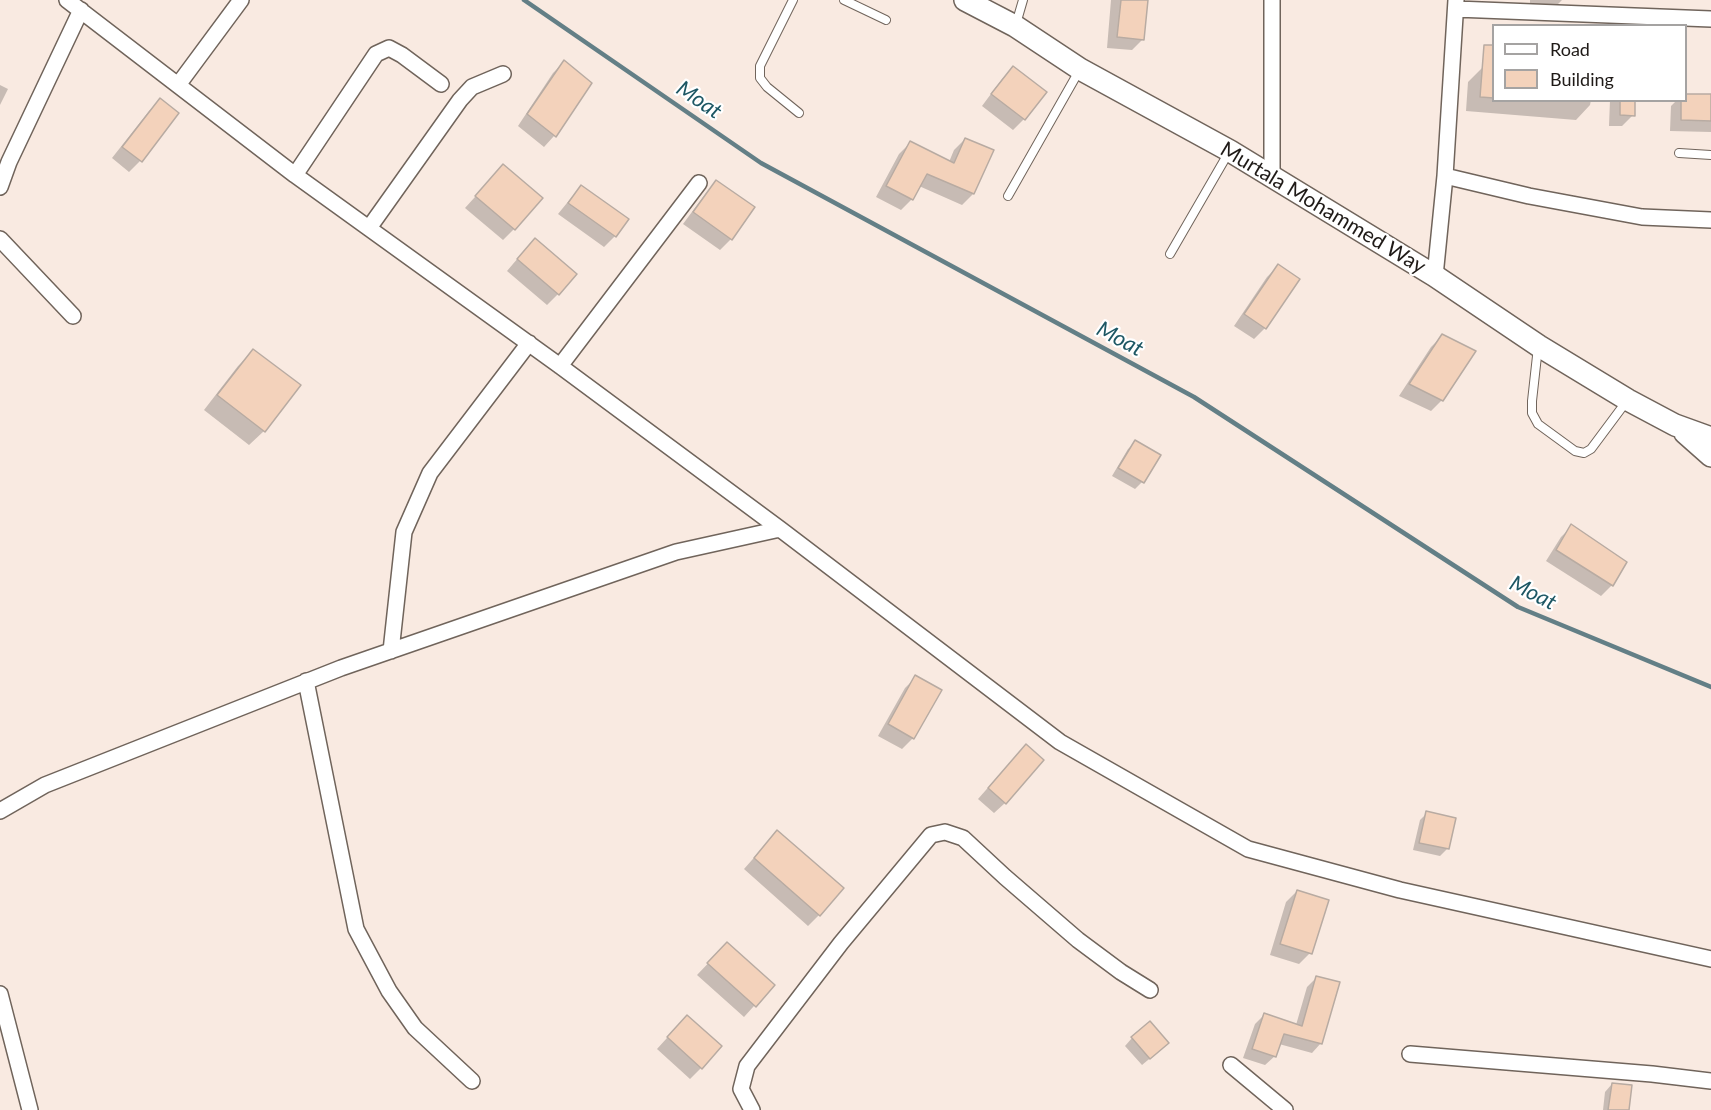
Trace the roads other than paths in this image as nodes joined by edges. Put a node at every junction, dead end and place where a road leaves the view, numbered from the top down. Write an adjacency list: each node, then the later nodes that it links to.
1 (67, 0): 9 (street)
2 (241, 0): 16 (street)
3 (793, 0): 17 (lane)
4 (844, 0): 11 (lane)
5 (1023, 0): 12 (lane)
6 (1272, 0): 23 (street)
7 (968, 1): 12 (street, Murtala Mohammed Way)
8 (1456, 4): 10 (street); 22 (street)
9 (81, 10): 16 (street); 25 (street)
10 (1711, 19)
11 (886, 20)
12 (1015, 26): 13 (street, Murtala Mohammed Way)
13 (1080, 69): 18 (street, Murtala Mohammed Way); 26 (lane)
14 (502, 74): 28 (street)
15 (441, 84): 21 (street)
16 (178, 85): 21 (street)
17 (799, 113)
18 (1230, 151): 23 (street, Murtala Mohammed Way); 30 (lane)
19 (1679, 153): 20 (lane)
20 (1711, 154)
21 (295, 175): 28 (street)
22 (1445, 176): 27 (street); 31 (street)
23 (1272, 177): 31 (street, Murtala Mohammed Way)
24 (699, 183): 35 (street)
25 (0, 187)
26 (1008, 196)
27 (1711, 220)
28 (369, 228): 33 (street)
29 (0, 239): 32 (street)
30 (1170, 254)
31 (1435, 276): 34 (street, Murtala Mohammed Way)
32 (73, 316)
33 (529, 343): 35 (street); 41 (street)
34 (1539, 346): 36 (street, Murtala Mohammed Way); 36 (lane)
35 (560, 366): 40 (street)
36 (1628, 400): 37 (street, Murtala Mohammed Way)
37 (1675, 425): 38 (street); 39 (street)
38 (1711, 438)
39 (1711, 456)
40 (780, 529): 41 (street); 44 (street)
41 (391, 651): 42 (street)
42 (306, 681): 43 (street); 49 (street)
43 (0, 811)
44 (1711, 959)
45 (1150, 990): 52 (street)
46 (0, 994): 51 (street)
47 (1410, 1054): 50 (street)
48 (1231, 1065): 53 (street)
49 (472, 1081)
50 (1711, 1081)
51 (30, 1110)
52 (752, 1110)
53 (1285, 1110)

